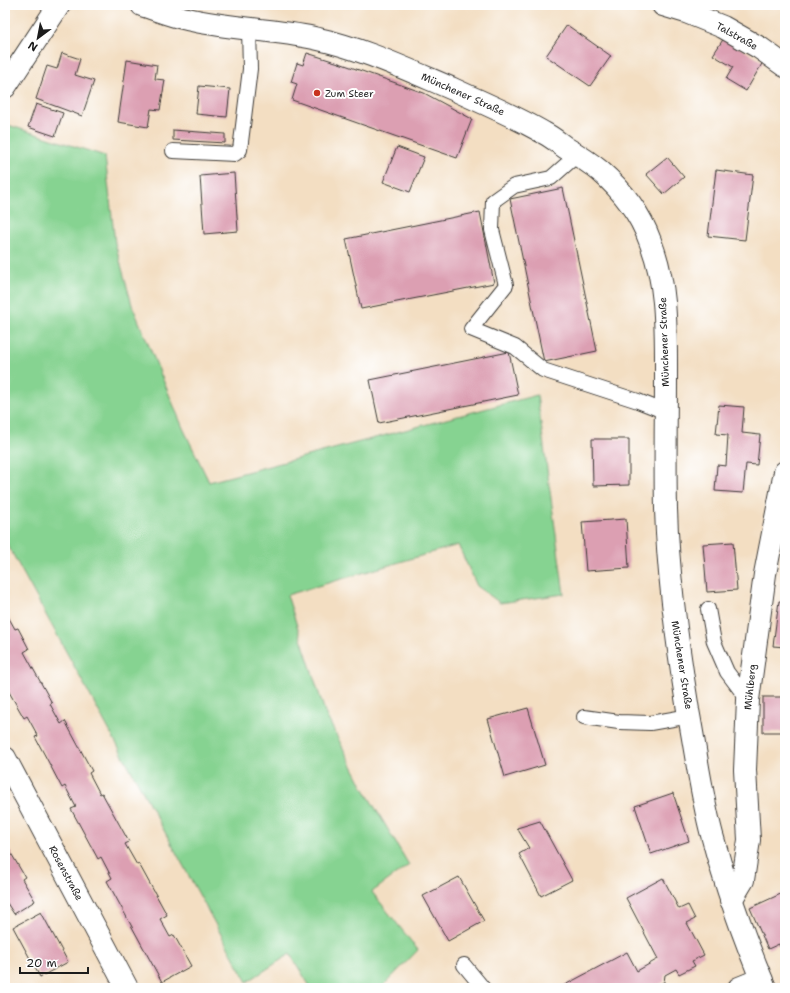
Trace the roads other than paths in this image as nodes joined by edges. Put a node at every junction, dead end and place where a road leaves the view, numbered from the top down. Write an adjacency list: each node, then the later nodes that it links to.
1 (58, 5): 6 (street)
2 (142, 5): 4 (street, Münchener Straße)
3 (663, 5): 5 (street, Talstraße)
4 (249, 28): 7 (lane); 8 (street, Münchener Straße)
5 (785, 66)
6 (5, 86)
7 (173, 151)
8 (577, 155): 9 (street, Münchener Straße); 9 (lane)
9 (666, 412): 13 (street, Münchener Straße)
10 (785, 472): 12 (street, Mühlberg)
11 (708, 609): 12 (lane)
12 (748, 700): 16 (street, Mühlberg)
13 (690, 716): 14 (lane); 16 (street, Münchener Straße)
14 (584, 717)
15 (5, 758): 19 (street, Rosenstraße)
16 (731, 900): 18 (street, Münchener Straße)
17 (464, 965): 20 (lane)
18 (763, 983): 21 (street)
19 (127, 988)
20 (483, 988)
21 (739, 988)

